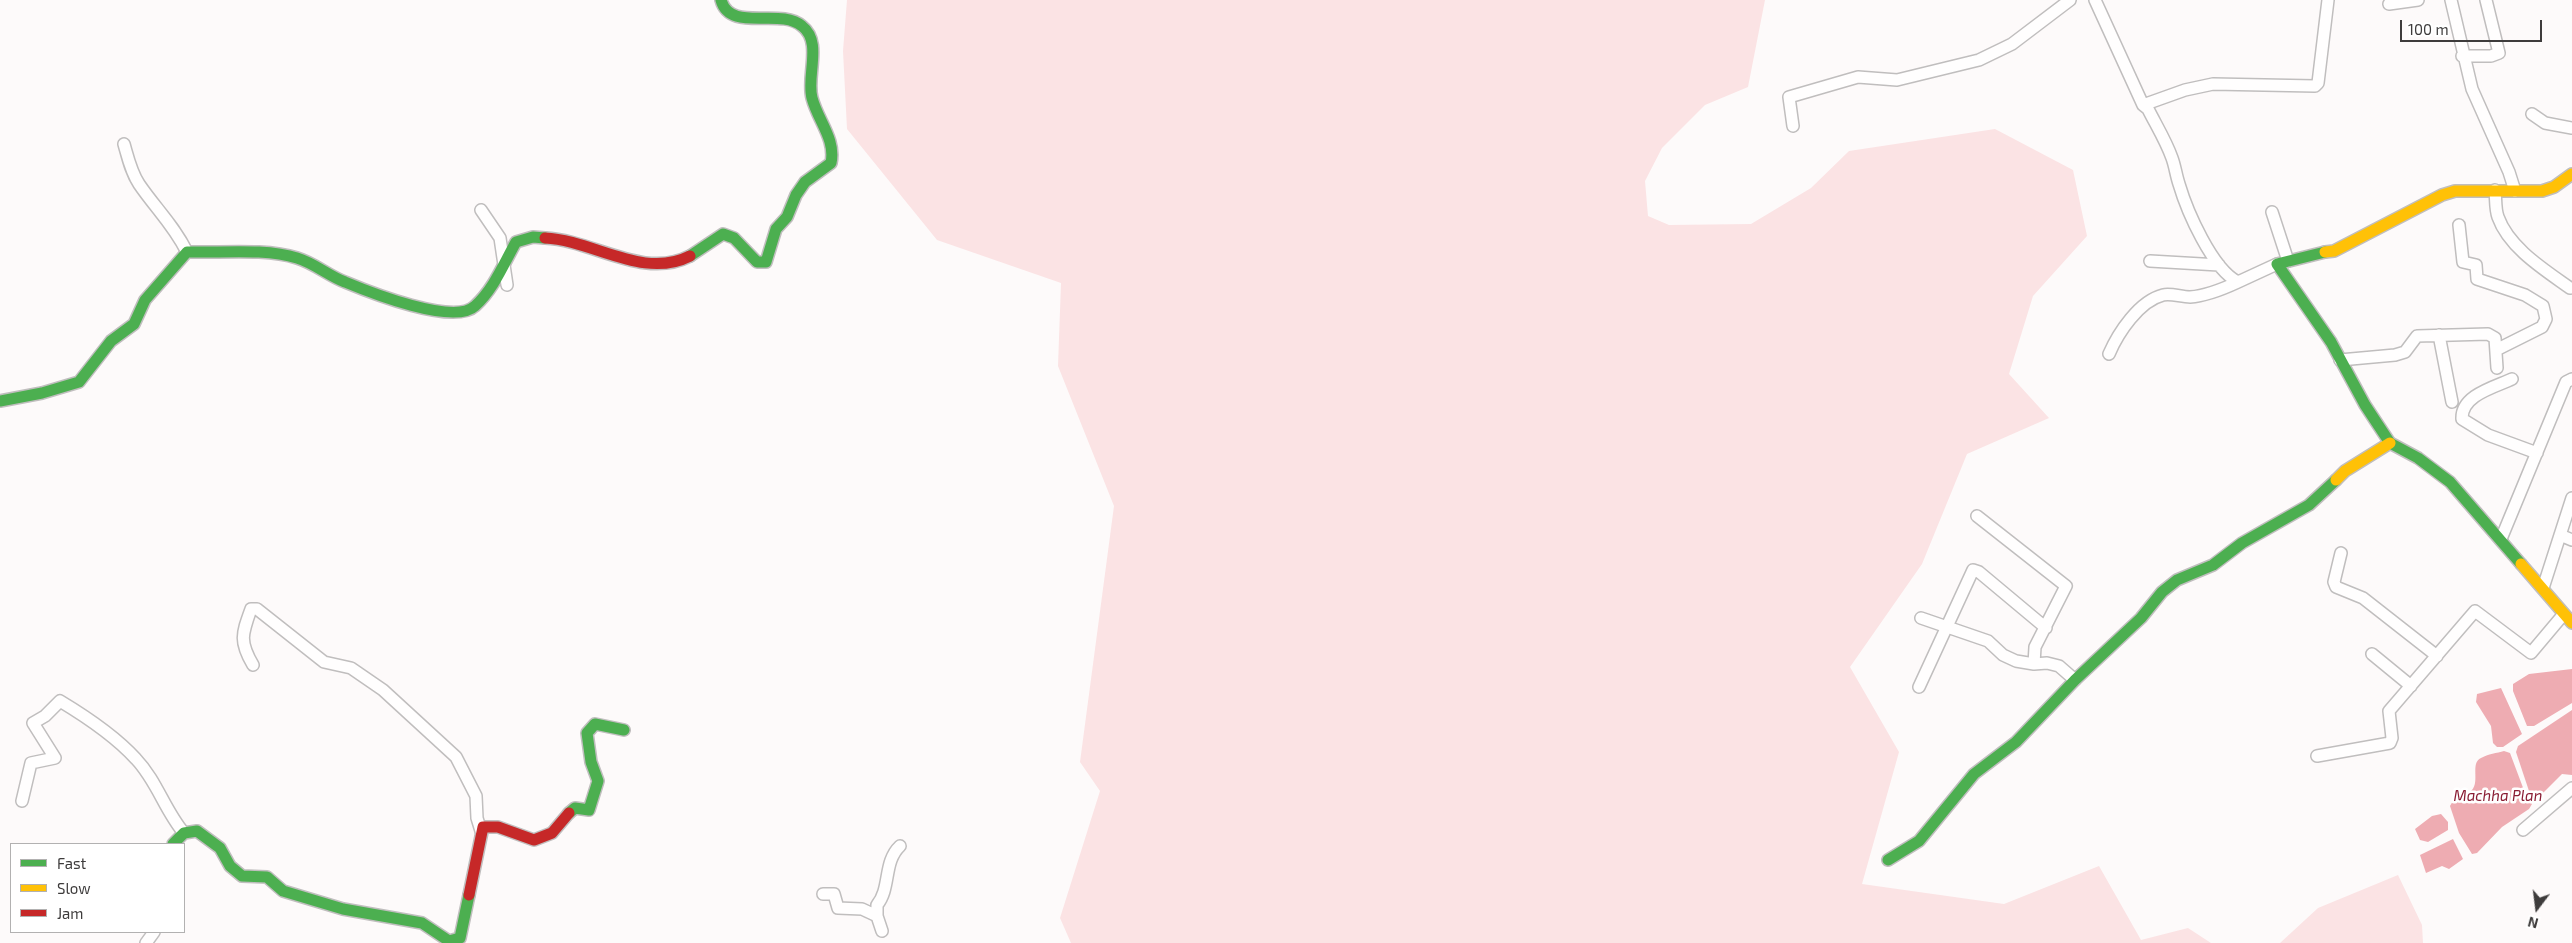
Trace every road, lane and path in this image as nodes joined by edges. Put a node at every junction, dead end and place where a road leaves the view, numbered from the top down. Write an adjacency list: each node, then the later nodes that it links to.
1 (721, 0): 23 (street)
2 (2070, 0): 12 (street)
3 (2095, 0): 10 (street)
4 (2328, 0): 10 (street)
5 (2418, 0): 8 (street)
6 (2451, 0): 9 (street)
7 (2486, 0): 9 (street)
8 (2390, 4)
9 (2462, 56): 17 (street)
10 (2143, 105): 25 (street)
11 (2532, 114): 13 (street)
12 (1793, 126)
13 (2572, 128)
14 (124, 144): 21 (street)
15 (2572, 174): 17 (street)
16 (2495, 190): 17 (street); 24 (street); 28 (street)
17 (2515, 191)
18 (481, 210): 23 (street)
19 (2272, 212): 24 (street)
20 (2458, 225): 30 (street)
21 (187, 252): 23 (street); 36 (street)
22 (2150, 261): 25 (street)
23 (503, 262): 27 (street)
24 (2283, 263): 26 (street); 32 (street)
25 (2219, 265): 26 (street)
26 (2238, 282): 31 (street)
27 (507, 285)
28 (2570, 288)
29 (2439, 335): 30 (street); 32 (street); 37 (street)
30 (2496, 350): 33 (street)
31 (2110, 354)
32 (2340, 360): 38 (street)
33 (2497, 368)
34 (2512, 379): 39 (street)
35 (2572, 379): 39 (street)
36 (0, 401)
37 (2452, 402)
38 (2390, 444): 43 (street); 55 (street)
39 (2537, 452): 43 (street)
40 (2572, 498): 42 (street)
41 (1977, 516): 50 (street)
42 (2560, 536): 44 (street); 46 (street)
43 (2501, 539): 46 (street)
44 (2572, 540)
45 (2341, 554): 52 (street)
46 (2542, 588): 48 (street)
47 (1921, 618): 49 (street)
48 (2568, 619): 52 (street)
49 (1947, 626): 50 (street); 53 (street); 57 (street)
50 (2046, 628): 53 (street)
51 (2372, 654): 56 (street)
52 (2437, 656): 56 (street)
53 (2034, 664): 55 (street)
54 (253, 665): 63 (street)
55 (2076, 680): 67 (street)
56 (2411, 686): 59 (street)
57 (1919, 687)
58 (624, 730): 63 (street)
59 (2317, 756)
60 (2572, 788): 62 (street)
61 (22, 801): 64 (street)
62 (2523, 830)
63 (481, 831): 64 (street)
64 (184, 833): 65 (street)
65 (174, 843)
66 (900, 846): 69 (street)
67 (1888, 860)
68 (823, 894): 69 (street)
69 (877, 916): 70 (street)
70 (882, 931)

